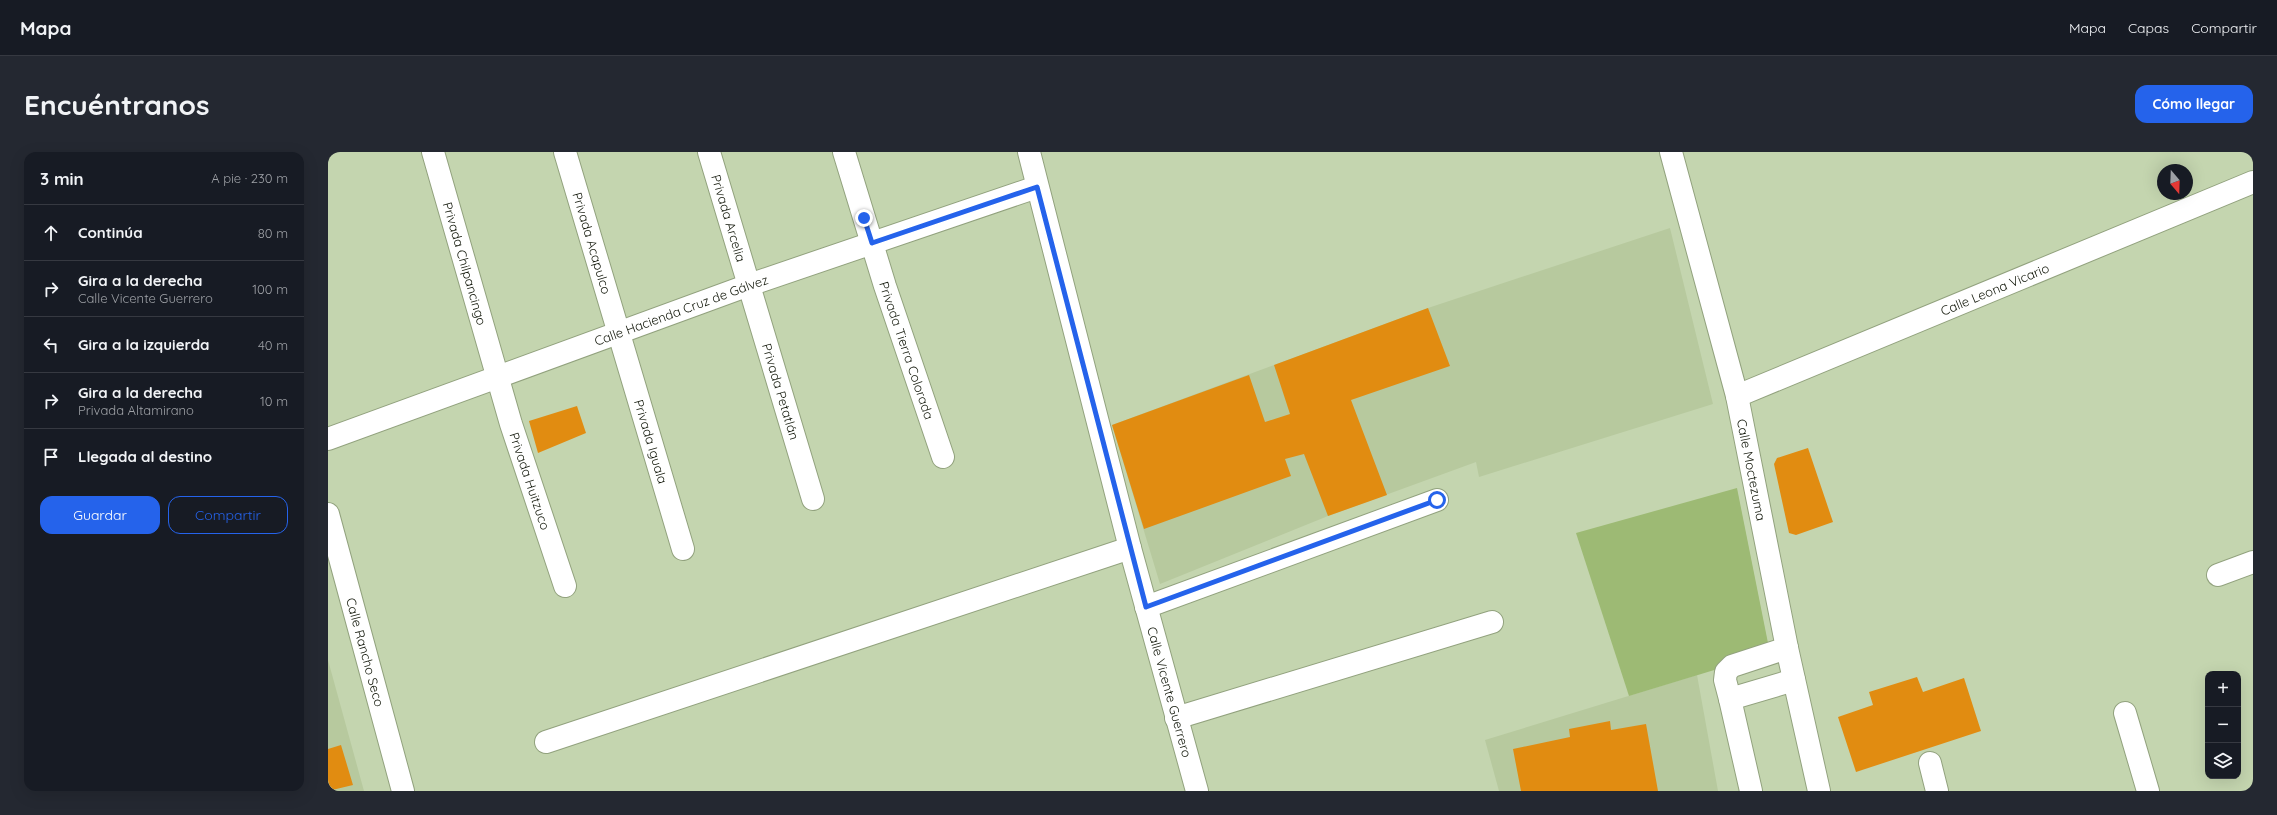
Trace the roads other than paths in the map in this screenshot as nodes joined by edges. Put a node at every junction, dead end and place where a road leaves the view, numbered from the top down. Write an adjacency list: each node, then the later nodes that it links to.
1 (433, 152): 12 (street, Privada Chilpancingo)
2 (566, 152): 11 (street, Privada Acapulco)
3 (709, 152): 10 (street, Privada Arcelia)
4 (844, 152): 9 (street, Privada Tierra Colorada)
5 (1029, 152): 8 (street, Calle Vicente Guerrero)
6 (1671, 152): 13 (street, Calle Moctezuma)
7 (2253, 182): 13 (street, Calle Leona Vicario)
8 (1037, 187): 9 (street, Calle Hacienda Cruz de Gálvez); 19 (street, Calle Vicente Guerrero)
9 (872, 243): 10 (street, Calle Hacienda Cruz de Gálvez); 15 (street, Privada Tierra Colorada)
10 (749, 285): 11 (street, Calle Hacienda Cruz de Gálvez); 16 (street, Privada Petatlán)
11 (620, 333): 12 (street, Calle Hacienda Cruz de Gálvez); 20 (street, Privada Iguala)
12 (497, 375): 14 (street, Calle Hacienda Cruz de Gálvez); 23 (street, Privada Huitzuco)
13 (1737, 396): 26 (street, Calle Moctezuma)
14 (328, 439)
15 (943, 457)
16 (813, 499)
17 (1437, 500): 24 (street)
18 (328, 514): 33 (street, Calle Rancho Seco)
19 (1130, 548): 24 (street, Calle Vicente Guerrero); 31 (street)
20 (683, 549)
21 (2253, 562): 22 (street)
22 (2218, 575)
23 (564, 586)
24 (1146, 607): 30 (street, Calle Vicente Guerrero)
25 (1492, 622): 30 (street)
26 (1787, 648): 27 (street, Calle Moctezuma); 28 (street)
27 (1794, 680): 28 (street); 36 (street, Calle Moctezuma)
28 (1730, 699): 35 (street)
29 (2125, 713): 38 (street)
30 (1176, 718): 34 (street, Calle Vicente Guerrero)
31 (546, 742)
32 (1930, 763): 37 (street)
33 (403, 791)
34 (1197, 791)
35 (1751, 791)
36 (1819, 791)
37 (1937, 791)
38 (2148, 791)

